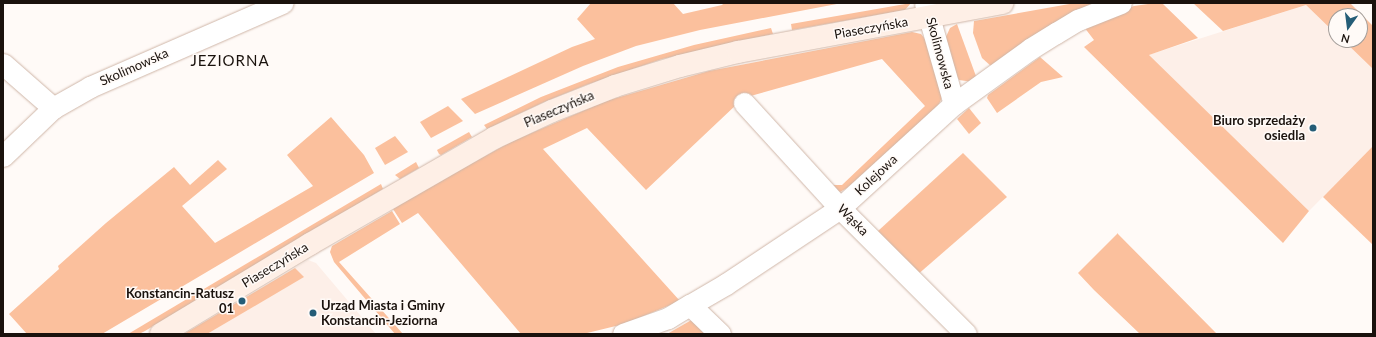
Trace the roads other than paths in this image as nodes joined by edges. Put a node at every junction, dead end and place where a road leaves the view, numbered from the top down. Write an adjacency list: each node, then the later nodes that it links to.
1 (282, 3): 8 (street, Skolimowska)
2 (1002, 3): 4 (main road, Piaseczyńska)
3 (1121, 3): 7 (street, Kolejowa)
4 (927, 10): 7 (street, Skolimowska); 12 (main road, Piaseczyńska)
5 (3, 64): 8 (street)
6 (744, 103): 10 (street, Wąska)
7 (954, 104): 10 (street, Kolejowa)
8 (53, 108): 9 (street, Skolimowska)
9 (3, 156)
10 (840, 208): 11 (street, Kolejowa); 15 (street, Wąska)
11 (690, 305): 13 (street, Kolejowa); 14 (street)
12 (161, 334)
13 (623, 334)
14 (720, 334)
15 (966, 334)

